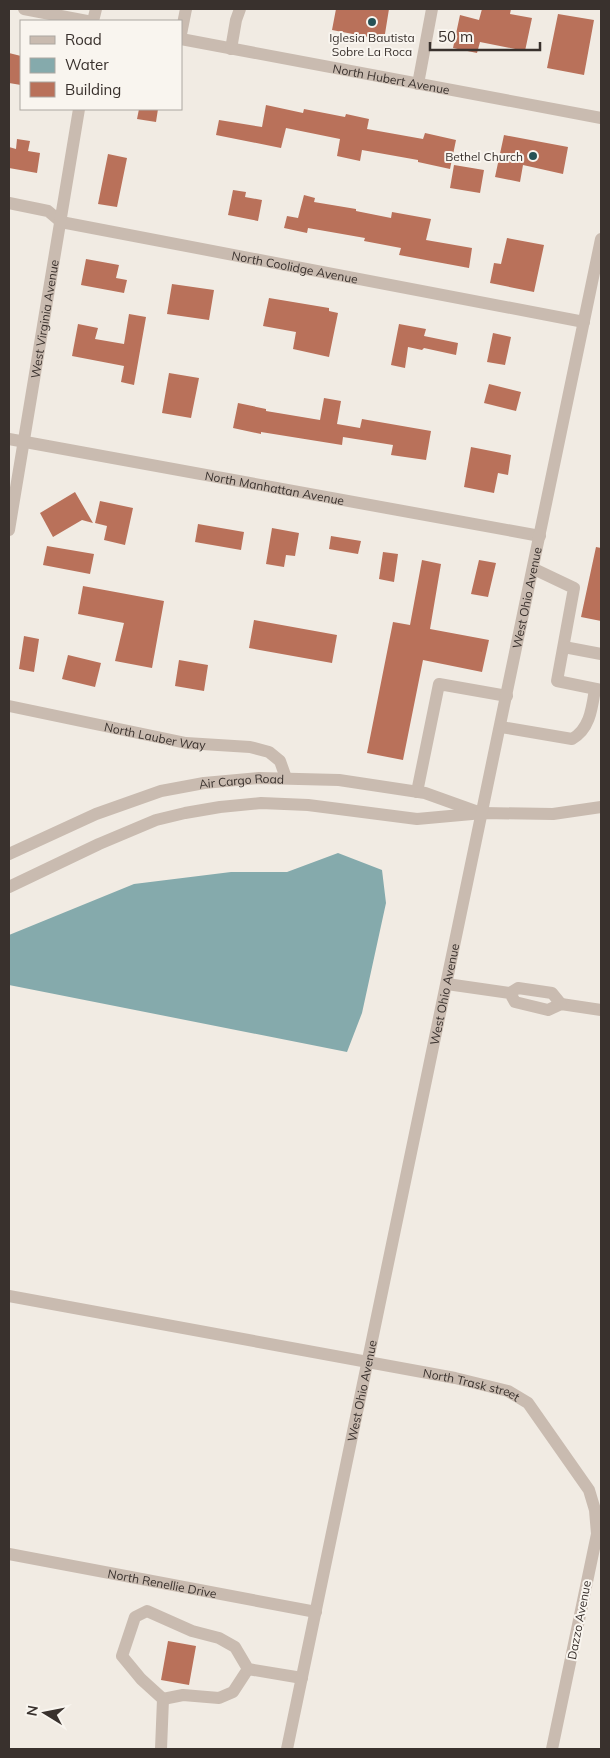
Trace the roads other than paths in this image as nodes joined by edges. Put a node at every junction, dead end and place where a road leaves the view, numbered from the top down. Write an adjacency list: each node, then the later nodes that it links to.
1 (24, 9): 5 (street)
2 (186, 9): 6 (street)
3 (240, 9): 8 (street)
4 (432, 9): 9 (street)
5 (82, 20)
6 (182, 29)
7 (182, 39): 8 (street, North Hubert Avenue)
8 (231, 48): 9 (street, North Hubert Avenue)
9 (418, 84): 11 (street, North Hubert Avenue)
10 (79, 110): 13 (street, West Virginia Avenue)
11 (601, 118)
12 (9, 203): 13 (street, North Coolidge Avenue)
13 (61, 222): 15 (street, North Coolidge Avenue); 17 (street, West Virginia Avenue)
14 (601, 238): 15 (street, West Ohio Avenue)
15 (584, 322): 19 (street, West Ohio Avenue)
16 (9, 439): 17 (street, North Manhattan Avenue)
17 (23, 442): 18 (street, West Virginia Avenue); 19 (street, North Manhattan Avenue)
18 (9, 530)
19 (540, 536): 20 (street, West Ohio Avenue)
20 (534, 569): 21 (street); 24 (street, West Ohio Avenue)
21 (564, 647): 22 (street); 23 (street)
22 (601, 654)
23 (598, 690): 26 (street)
24 (507, 696): 26 (street, West Ohio Avenue); 28 (street)
25 (9, 706): 27 (street, North Lauber Way)
26 (500, 727): 30 (street, West Ohio Avenue)
27 (286, 778): 28 (street, Air Cargo Road); 31 (street, Air Cargo Road)
28 (417, 792): 30 (street, Air Cargo Road)
29 (601, 808): 30 (street, Air Cargo Road)
30 (482, 813): 32 (street, Air Cargo Road); 33 (street, West Ohio Avenue)
31 (9, 854)
32 (9, 887)
33 (447, 984): 34 (street); 36 (street, West Ohio Avenue)
34 (601, 1010)
35 (9, 1296): 36 (street, North Trask street)
36 (368, 1361): 37 (street, North Trask street); 39 (street, West Ohio Avenue)
37 (589, 1490): 45 (street, Dazzo Avenue)
38 (9, 1554): 39 (street, North Renellie Drive)
39 (316, 1612): 41 (street, West Ohio Avenue)
40 (248, 1669): 41 (street); 42 (street); 42 (street)
41 (302, 1678): 44 (street, West Ohio Avenue)
42 (163, 1699): 43 (street)
43 (161, 1749)
44 (287, 1749)
45 (552, 1749)

